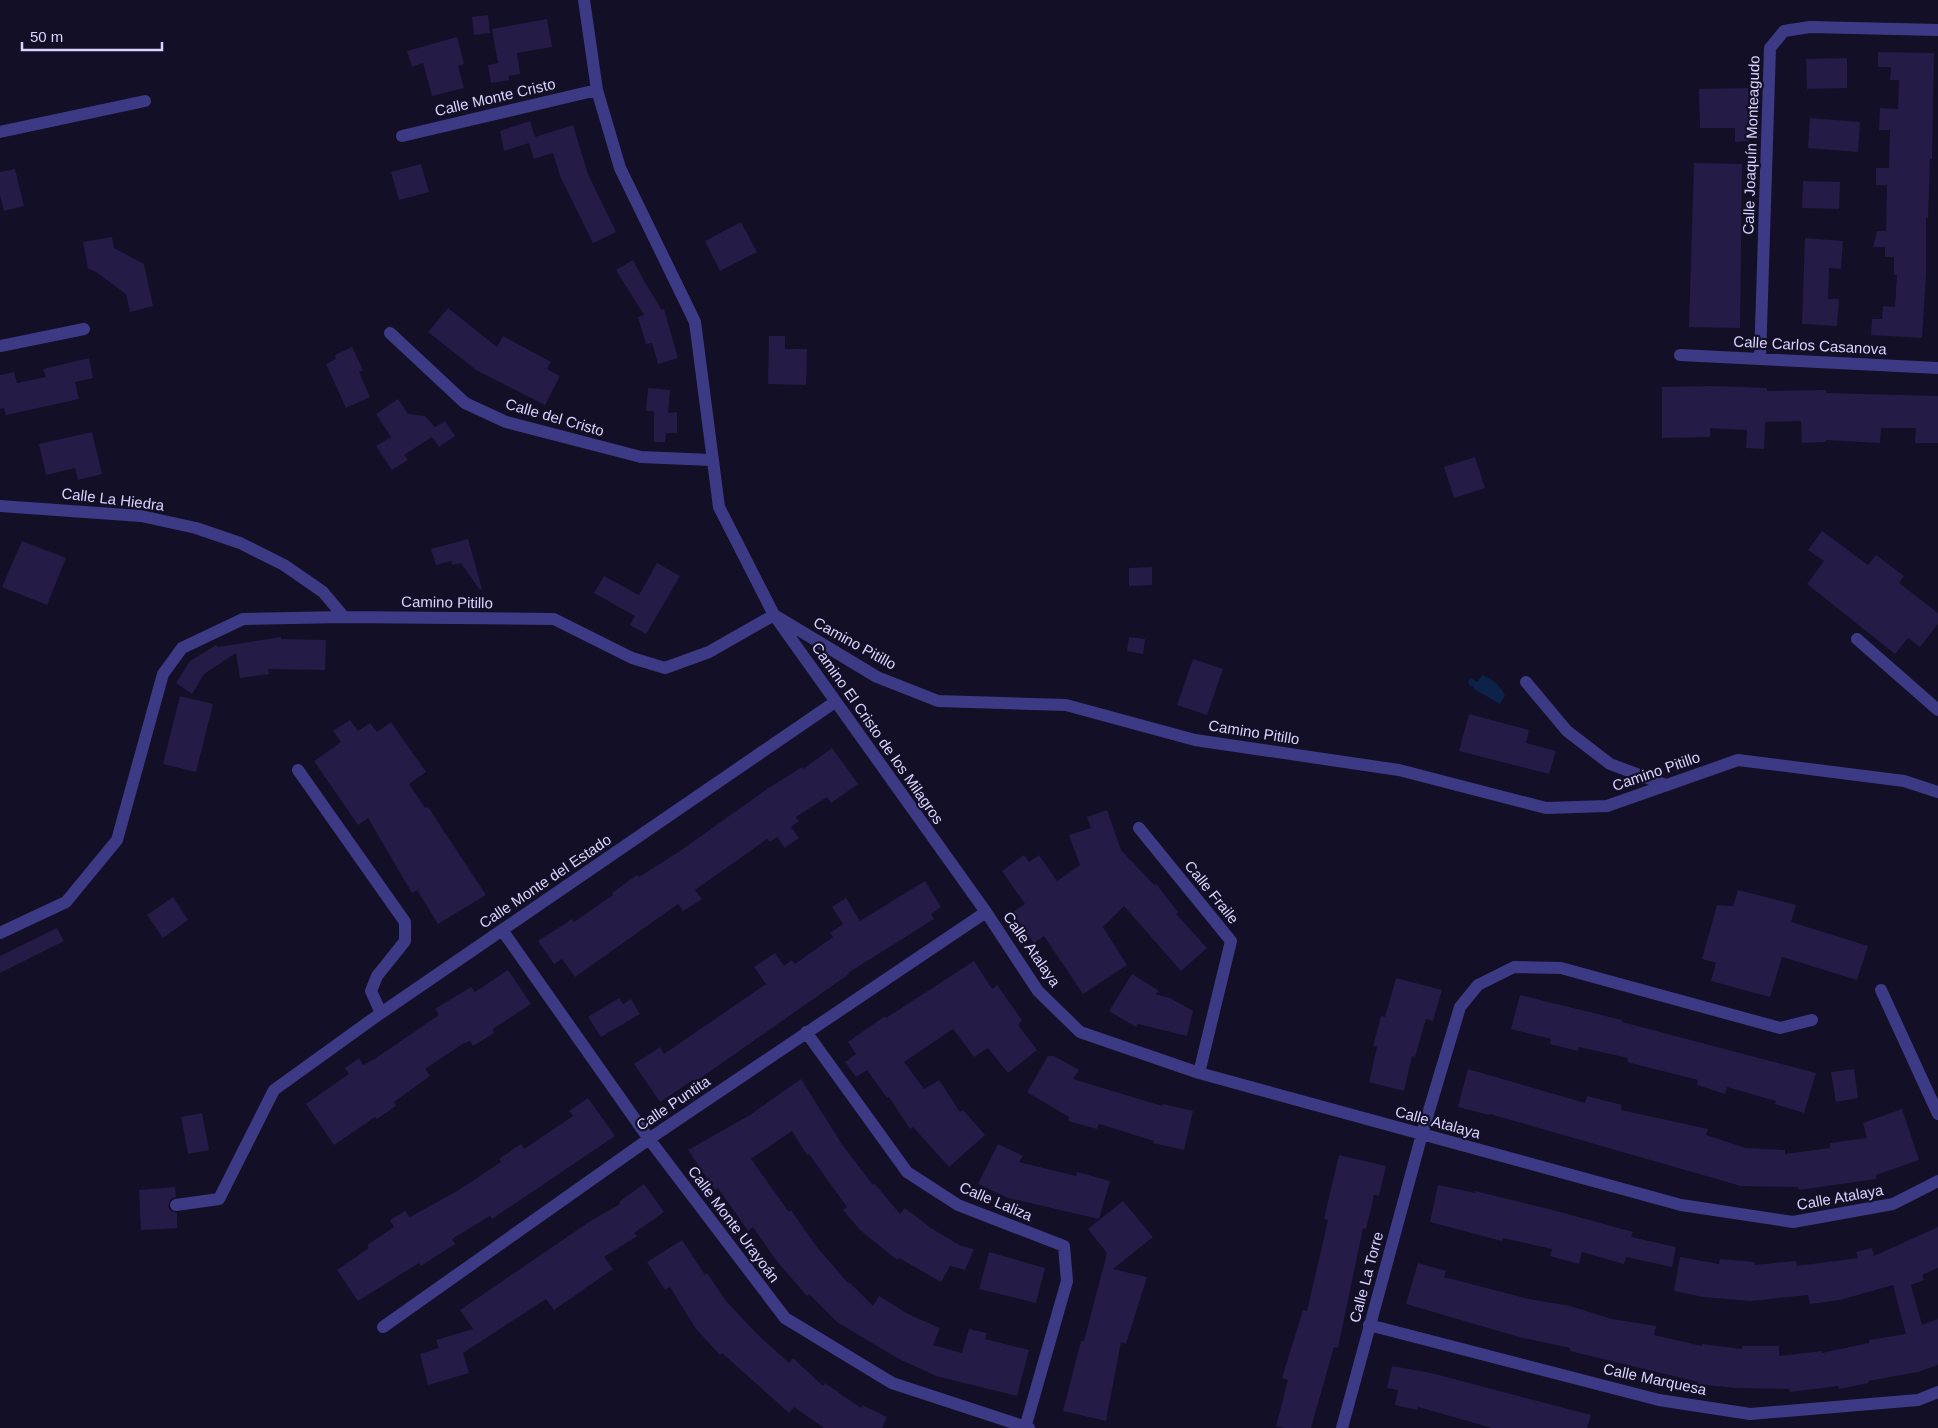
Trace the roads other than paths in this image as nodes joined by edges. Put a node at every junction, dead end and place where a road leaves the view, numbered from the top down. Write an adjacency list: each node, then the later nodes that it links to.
1 (584, 0): 3 (street, Camino El Cristo de los Milagros)
2 (1938, 30): 11 (street, Calle Joaquín Monteagudo)
3 (597, 90): 6 (street, Calle Monte Cristo); 13 (street, Camino El Cristo de los Milagros)
4 (145, 101): 5 (street)
5 (0, 132)
6 (402, 136)
7 (84, 328): 9 (street)
8 (390, 333): 13 (street, Calle del Cristo)
9 (0, 346)
10 (1680, 355): 11 (street, Calle Carlos Casanova)
11 (1760, 359): 12 (street, Calle Carlos Casanova)
12 (1938, 368)
13 (712, 460): 15 (street, Camino El Cristo de los Milagros)
14 (0, 506): 16 (street, Calle La Hiedra)
15 (774, 615): 16 (street, Camino Pitillo); 19 (street, Camino El Cristo de los Milagros); 22 (street, Camino Pitillo)
16 (344, 617): 27 (street, Camino Pitillo)
17 (1857, 639): 20 (street)
18 (1526, 682): 22 (street)
19 (835, 702): 25 (street, Camino El Cristo de los Milagros); 26 (street, Calle Monte del Estado)
20 (1938, 710)
21 (298, 770): 29 (street)
22 (1666, 785): 23 (street, Camino Pitillo)
23 (1938, 792)
24 (1139, 828): 32 (street, Calle Fraile)
25 (986, 912): 31 (street, Calle Puntita); 32 (street, Calle Atalaya)
26 (502, 930): 29 (street, Calle Monte del Estado); 35 (street, Calle Monte Urayoán)
27 (0, 933)
28 (1881, 990): 33 (street)
29 (381, 1013): 37 (street, Calle Monte del Estado)
30 (1812, 1020): 34 (street, Calle La Torre)
31 (806, 1032): 35 (street, Calle Puntita); 41 (street, Calle Laliza)
32 (1199, 1073): 34 (street, Calle Atalaya)
33 (1938, 1114)
34 (1422, 1134): 36 (street, Calle Atalaya); 38 (street, Calle La Torre)
35 (649, 1140): 39 (street, Calle Puntita); 41 (street, Calle Monte Urayoán)
36 (1938, 1181)
37 (176, 1205)
38 (1370, 1325): 40 (street, Calle Marquesa); 42 (street, Calle La Torre)
39 (383, 1327)
40 (1938, 1392)
41 (1026, 1428)
42 (1342, 1428)

